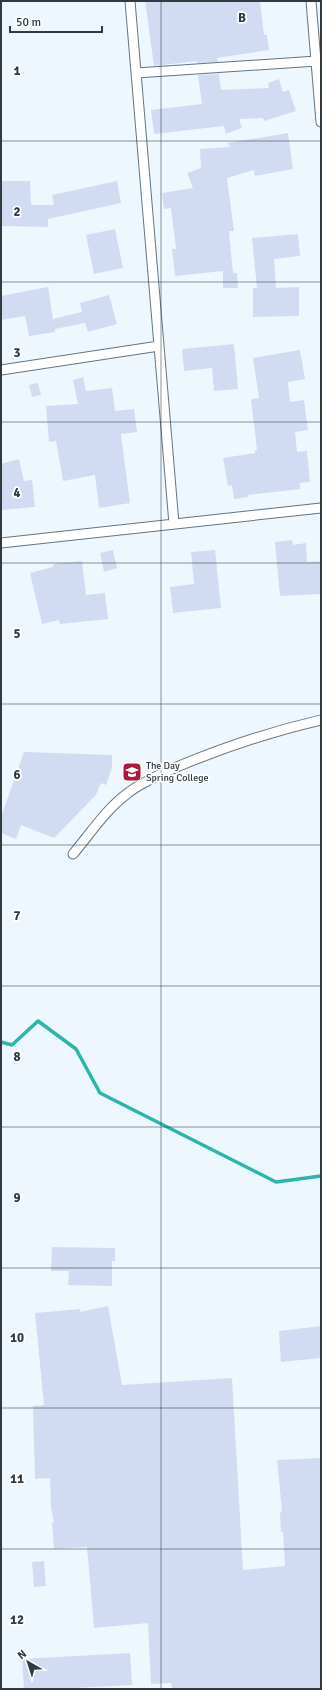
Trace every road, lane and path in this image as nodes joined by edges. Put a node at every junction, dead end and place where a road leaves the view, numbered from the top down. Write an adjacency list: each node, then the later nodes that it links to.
1 (130, 1): 5 (street)
2 (311, 1): 3 (street)
3 (318, 46): 4 (street)
4 (317, 61): 5 (street); 6 (street)
5 (136, 73): 7 (street)
6 (321, 122)
7 (159, 346): 8 (street); 10 (street)
8 (1, 370)
9 (321, 508): 10 (street)
10 (174, 524): 11 (street)
11 (1, 543)
12 (321, 720): 13 (street)
13 (73, 854)

